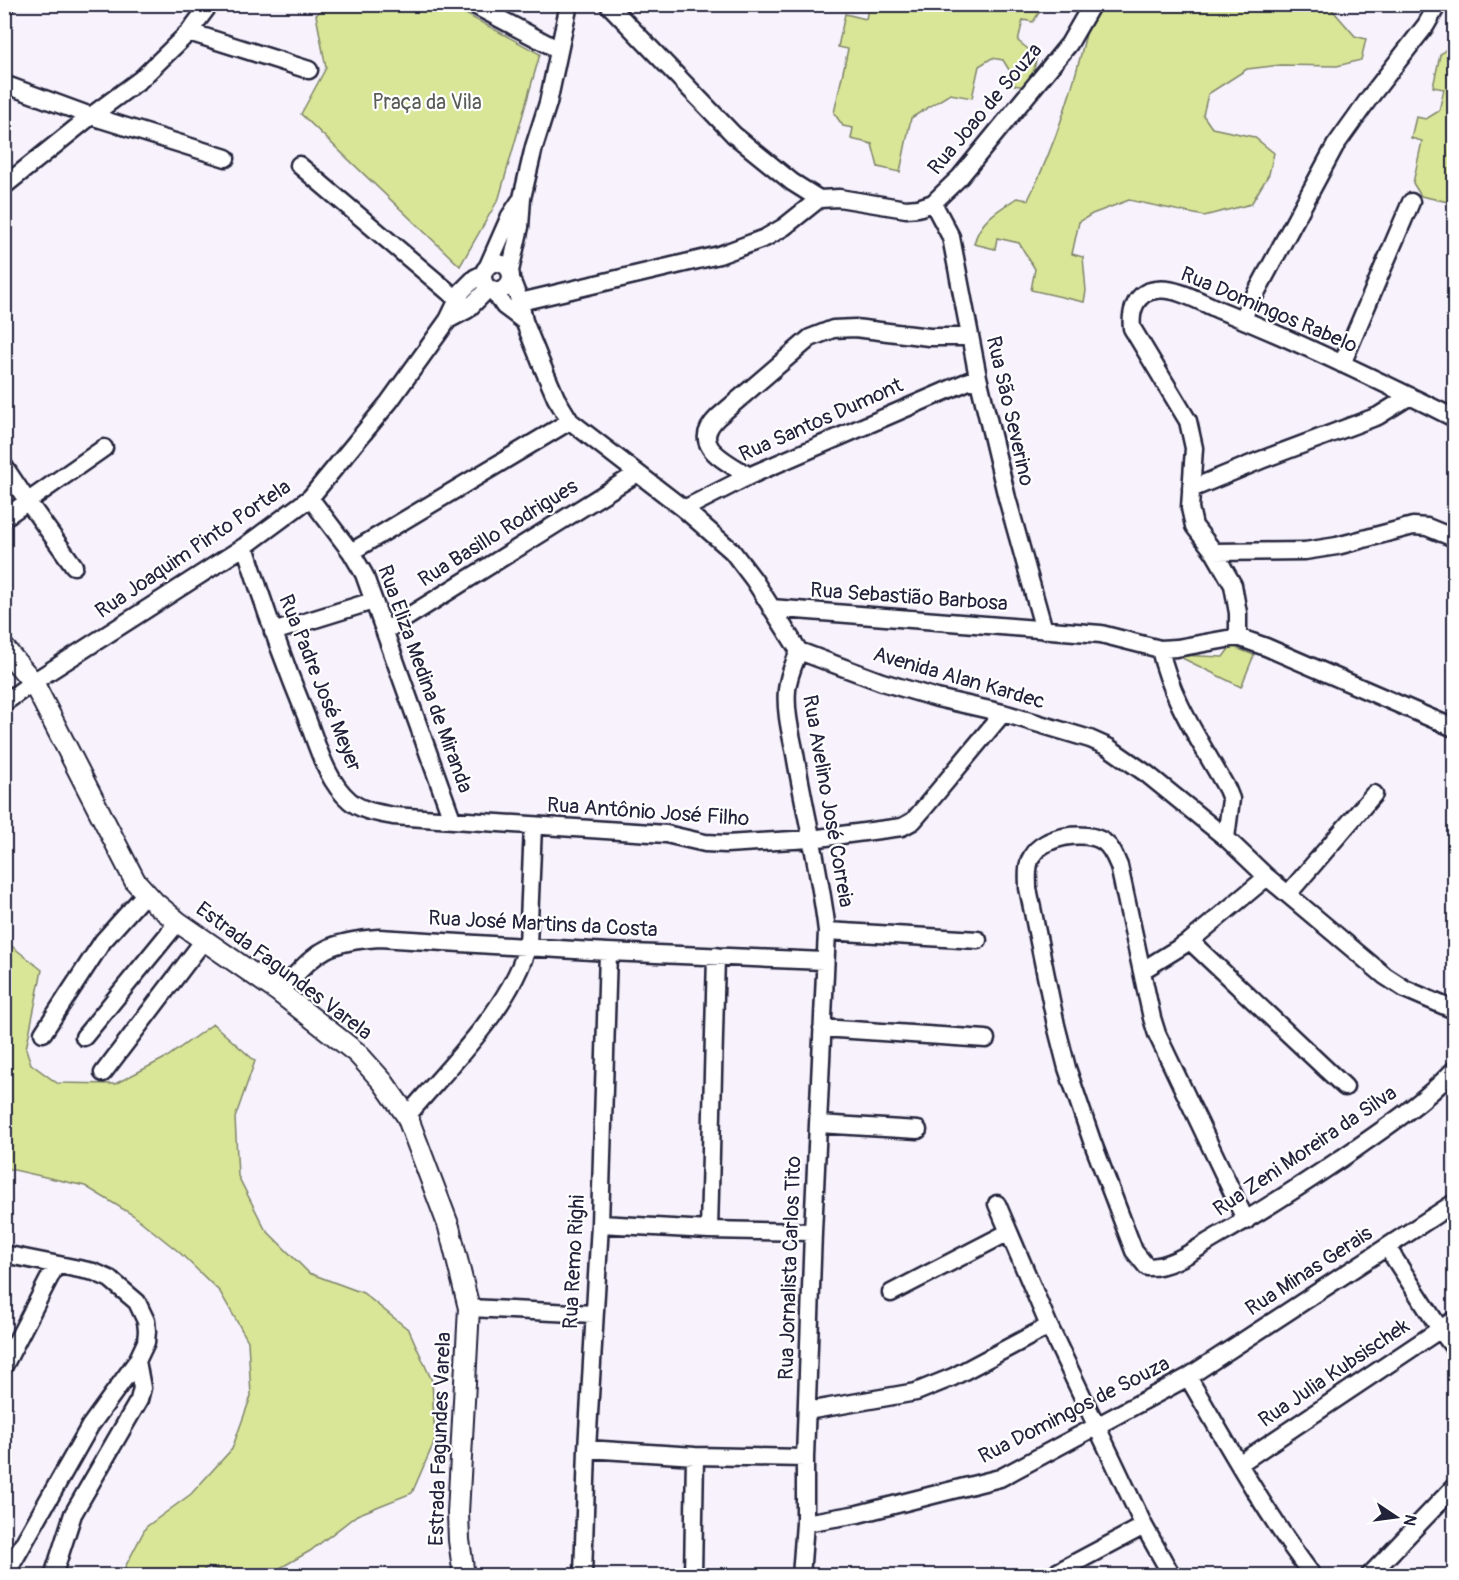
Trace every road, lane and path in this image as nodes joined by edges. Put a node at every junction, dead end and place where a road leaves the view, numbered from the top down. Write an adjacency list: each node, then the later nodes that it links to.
1 (210, 4): 7 (street)
2 (472, 4): 8 (street)
3 (569, 4): 8 (street)
4 (608, 4): 16 (street)
5 (1092, 4): 18 (street, Rua Joao de Souza)
6 (1438, 4): 23 (street)
7 (189, 32): 9 (street); 11 (street)
8 (558, 50): 15 (street)
9 (309, 70)
10 (4, 84): 11 (street)
11 (91, 116): 12 (street); 14 (street)
12 (226, 158)
13 (299, 165): 21 (street)
14 (4, 186)
15 (522, 198): 19 (street); 20 (street)
16 (819, 199): 18 (street, Rua Joao de Souza); 22 (street)
17 (1412, 202): 27 (street)
18 (933, 203): 26 (street, Rua São Severino)
19 (510, 275): 20 (street); 20 (street); 22 (street)
20 (488, 280): 21 (street, Rua Joaquim Pinto Portela); 24 (street, Rua Joaquim Pinto Portela); 25 (street)
21 (457, 299): 24 (street, Rua Joaquim Pinto Portela)
22 (520, 302): 25 (street)
23 (1242, 319): 27 (street, Rua Domingos Rabelo); 36 (street, Rua Domingos Rabelo)
24 (448, 320): 37 (street, Rua Joaquim Pinto Portela)
25 (524, 321): 31 (street)
26 (970, 337): 28 (street, Rua São Severino); 35 (street)
27 (1342, 364): 29 (street, Rua Domingos Rabelo)
28 (978, 377): 35 (street, Rua Santos Dumont); 48 (street, Rua São Severino)
29 (1410, 396): 30 (street, Rua Domingos Rabelo); 36 (street)
30 (1455, 418)
31 (570, 422): 34 (street); 43 (street)
32 (104, 448): 38 (street)
33 (4, 466): 38 (street)
34 (636, 474): 39 (street); 49 (street, Rua Basillo Rodrigues)
35 (749, 476): 39 (street, Rua Santos Dumont)
36 (1191, 489): 44 (street, Rua Domingos Rabelo)
37 (310, 498): 42 (street, Rua Joaquim Pinto Portela); 43 (street, Rua Eliza Medina de Miranda)
38 (28, 502): 40 (street); 45 (street)
39 (684, 509): 47 (street)
40 (4, 518)
41 (1455, 538): 44 (street)
42 (245, 546): 50 (street, Rua Padre José Meyer); 55 (street, Rua Joaquim Pinto Portela)
43 (351, 552): 46 (street, Rua Eliza Medina de Miranda)
44 (1214, 552): 51 (street, Rua Domingos Rabelo)
45 (74, 566)
46 (373, 601): 49 (street, Rua Eliza Medina de Miranda); 50 (street)
47 (771, 608): 48 (street, Rua Sebastião Barbosa); 54 (street)
48 (1044, 630): 53 (street, Rua Sebastião Barbosa)
49 (385, 631): 60 (street, Rua Eliza Medina de Miranda)
50 (273, 632): 60 (street, Rua Padre José Meyer)
51 (1238, 637): 53 (street); 58 (street)
52 (4, 648): 55 (street, Estrada Fagundes Varela)
53 (1160, 649): 62 (street)
54 (800, 651): 57 (street, Avenida Alan Kardec); 63 (street, Rua Avelino José Correia)
55 (33, 682): 56 (street, Rua Joaquim Pinto Portela); 65 (street, Estrada Fagundes Varela)
56 (4, 703)
57 (1003, 713): 62 (street, Avenida Alan Kardec); 63 (street, Rua Antônio José Filho)
58 (1455, 728)
59 (1374, 794): 66 (street)
60 (452, 819): 61 (street, Rua Antônio José Filho)
61 (533, 826): 63 (street, Rua Antônio José Filho); 72 (street)
62 (1226, 838): 64 (street, Avenida Alan Kardec)
63 (811, 839): 68 (street, Rua Avelino José Correia)
64 (1267, 877): 66 (street, Avenida Alan Kardec); 71 (street)
65 (146, 893): 67 (street, Estrada Fagundes Varela); 80 (street)
66 (1288, 894): 78 (street, Avenida Alan Kardec)
67 (178, 922): 69 (street, Estrada Fagundes Varela); 81 (street)
68 (827, 931): 70 (street); 75 (street, Rua Avelino José Correia)
69 (204, 940): 77 (street, Estrada Fagundes Varela); 84 (street)
70 (978, 940)
71 (1190, 941): 76 (street); 85 (street)
72 (528, 945): 73 (street, Rua José Martins da Costa); 77 (street, Rua José Martins da Costa); 86 (street)
73 (608, 952): 74 (street, Rua José Martins da Costa); 92 (street, Rua Remo Righi)
74 (717, 956): 75 (street, Rua José Martins da Costa); 93 (street)
75 (824, 961): 79 (street, Rua Jornalista Carlos Tito)
76 (1143, 970): 91 (street); 91 (street, Rua Zeni Moreira da Silva)
77 (279, 992): 86 (street, Estrada Fagundes Varela)
78 (1455, 1010)
79 (822, 1028): 82 (street); 87 (street, Rua Jornalista Carlos Tito)
80 (43, 1033)
81 (84, 1037)
82 (986, 1039)
83 (1455, 1070): 91 (street, Rua Zeni Moreira da Silva)
84 (103, 1073)
85 (1345, 1087)
86 (407, 1116): 100 (street, Estrada Fagundes Varela)
87 (818, 1124): 88 (street); 94 (street, Rua Jornalista Carlos Tito)
88 (918, 1130)
89 (1455, 1203): 96 (street, Rua Minas Gerais)
90 (997, 1204): 95 (street)
91 (1246, 1221)
92 (600, 1224): 93 (street); 101 (street, Rua Remo Righi)
93 (709, 1230): 94 (street)
94 (813, 1232): 109 (street, Rua Jornalista Carlos Tito)
95 (1009, 1232): 99 (street); 103 (street)
96 (1387, 1247): 104 (street); 108 (street, Rua Minas Gerais)
97 (4, 1254): 98 (street)
98 (56, 1265): 106 (street); 107 (street)
99 (891, 1293)
100 (469, 1308): 101 (street); 120 (street, Estrada Fagundes Varela)
101 (594, 1314): 111 (street, Rua Remo Righi)
102 (1455, 1320): 104 (street, Rua Julia Kubsischek)
103 (1049, 1326): 109 (street); 110 (street)
104 (1440, 1329): 105 (street); 114 (street, Rua Julia Kubsischek)
105 (1455, 1348)
106 (137, 1361): 118 (street); 119 (street)
107 (4, 1366)
108 (1188, 1377): 110 (street, Rua Domingos de Souza); 114 (street)
109 (807, 1411): 113 (street, Rua Jornalista Carlos Tito)
110 (1098, 1426): 116 (street, Rua Domingos de Souza); 117 (street)
111 (587, 1449): 112 (street); 121 (street, Rua Remo Righi)
112 (695, 1456): 113 (street); 122 (street)
113 (805, 1458): 116 (street, Rua Jornalista Carlos Tito)
114 (1239, 1464): 126 (street)
115 (1455, 1487): 127 (street)
116 (805, 1523): 123 (street, Rua Jornalista Carlos Tito)
117 (1144, 1526): 124 (street); 125 (street)
118 (5, 1575)
119 (53, 1575)
120 (464, 1575)
121 (583, 1575)
122 (693, 1575)
123 (801, 1575)
124 (1050, 1575)
125 (1172, 1575)
126 (1313, 1575)
127 (1369, 1575)

